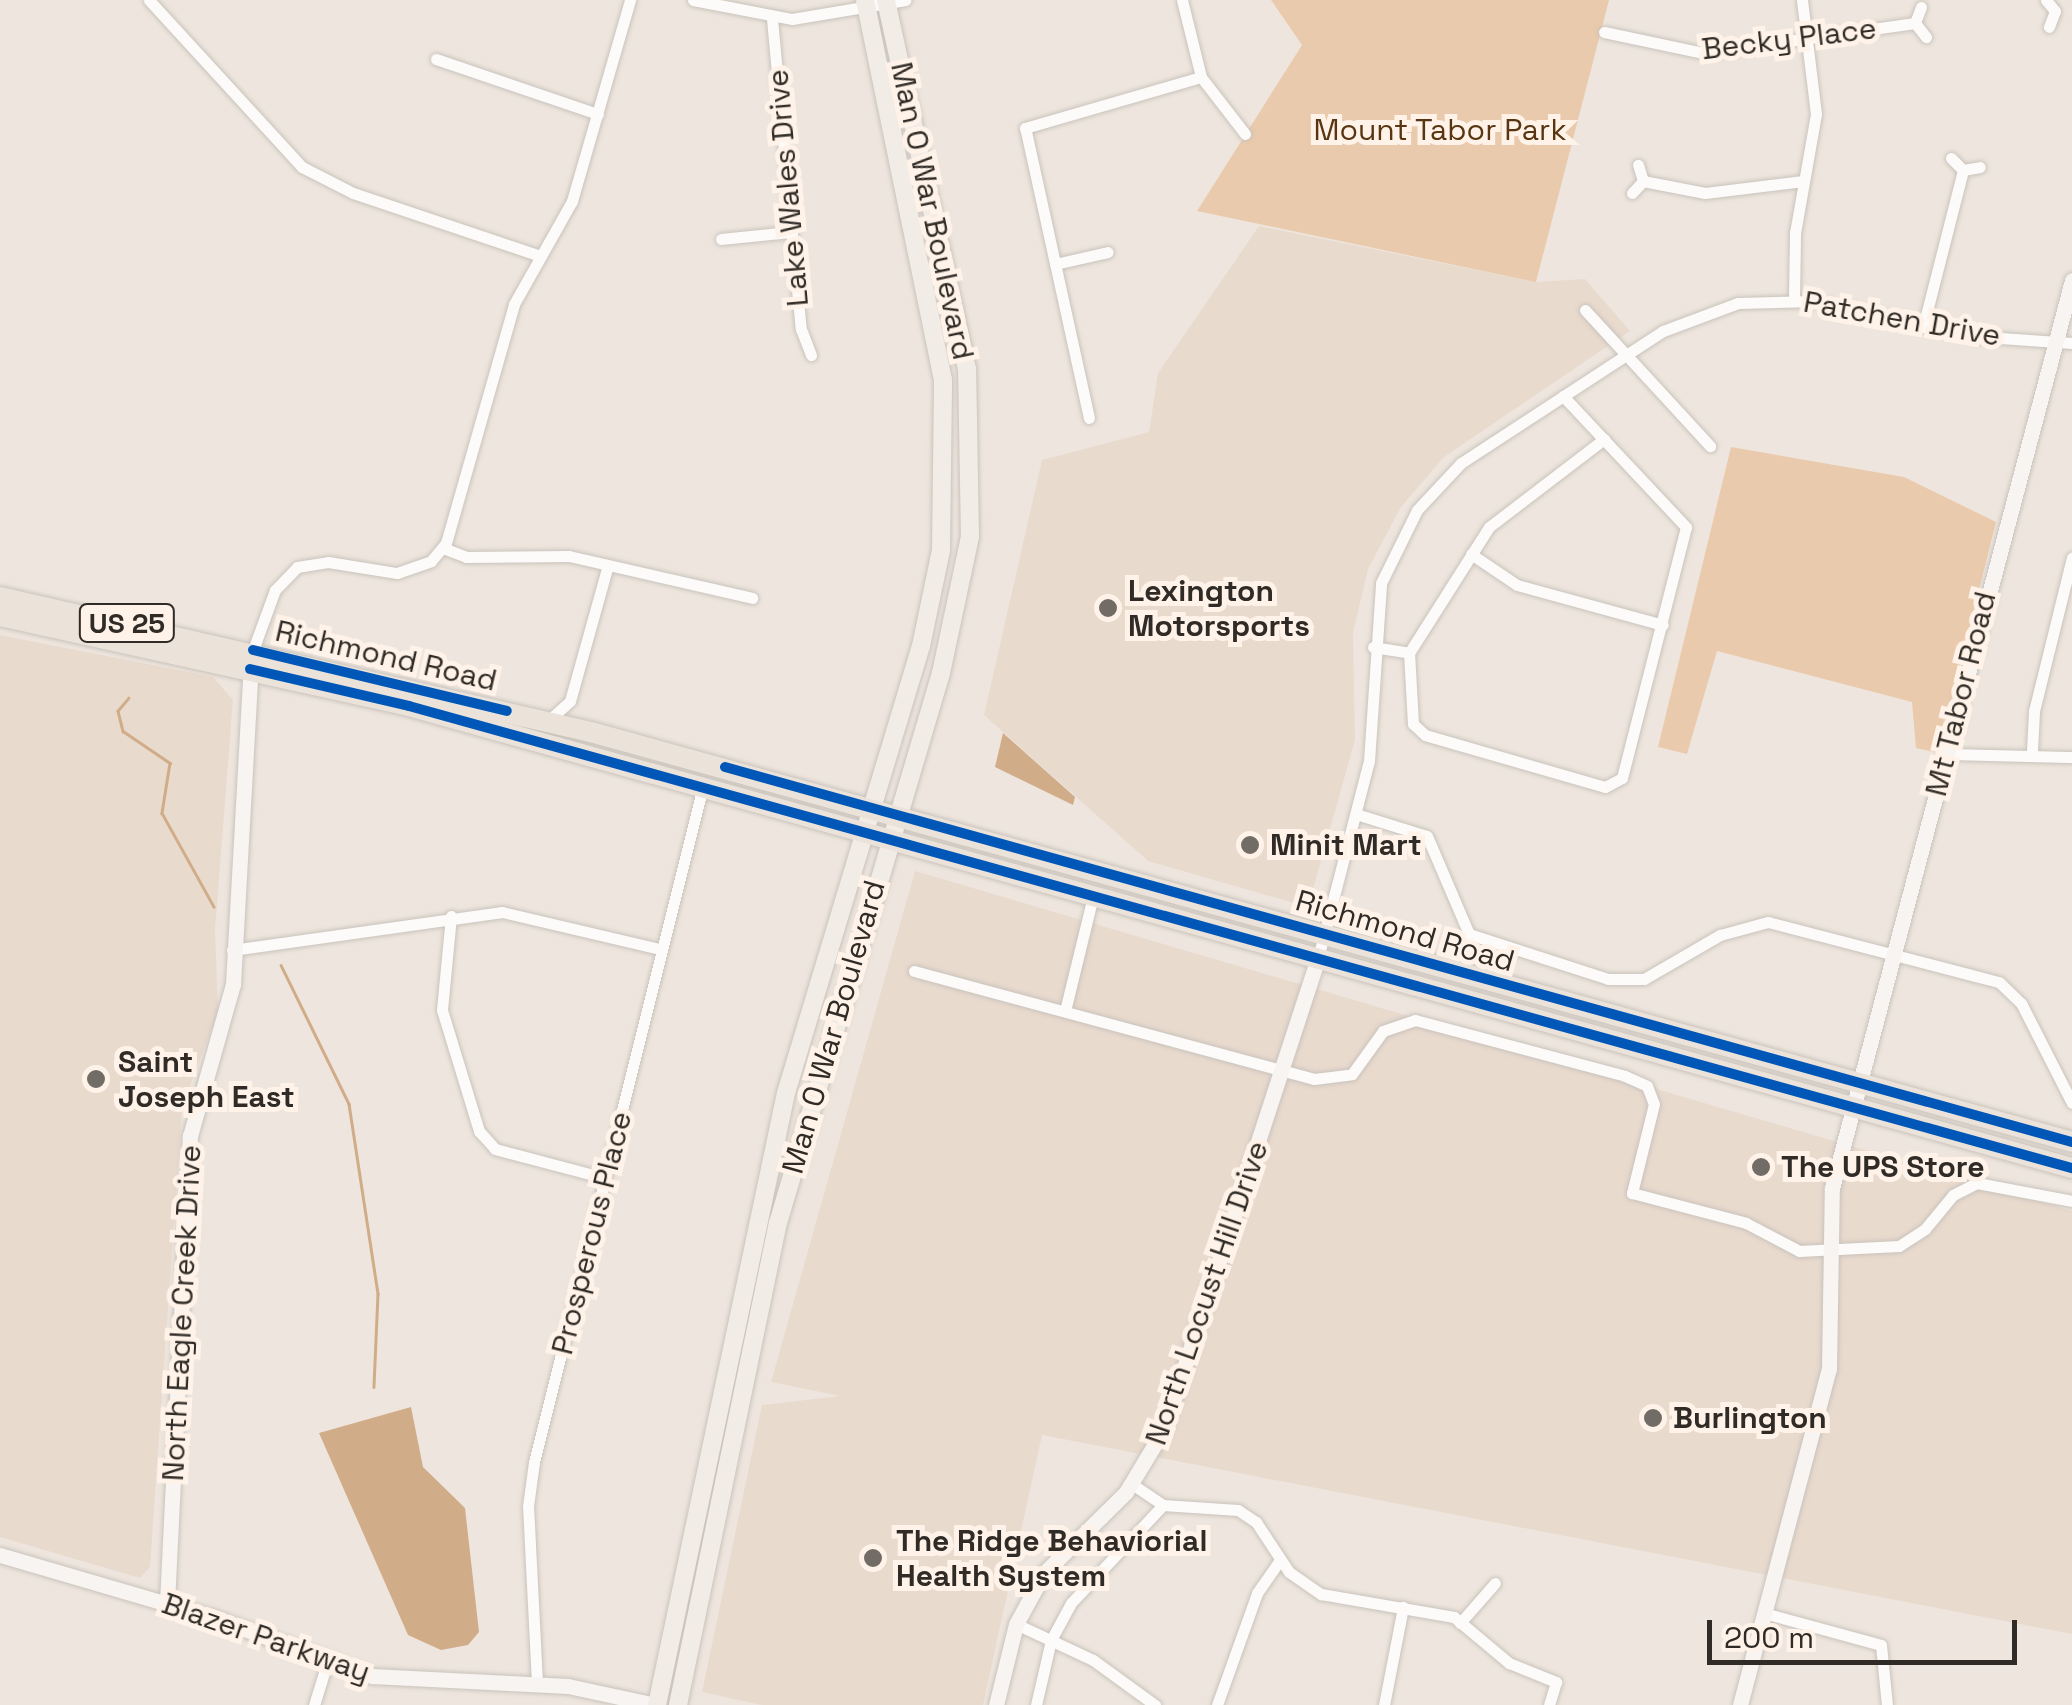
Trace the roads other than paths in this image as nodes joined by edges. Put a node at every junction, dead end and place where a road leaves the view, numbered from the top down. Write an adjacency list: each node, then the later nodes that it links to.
1 (149, 0): 31 (street)
2 (630, 0): 19 (street)
3 (693, 0): 11 (street)
4 (1182, 0): 18 (street)
5 (1802, 0): 16 (street)
6 (893, 1): 7 (street); 64 (main road, Man O War Boulevard)
7 (866, 4): 11 (street); 63 (main road, Man O War Boulevard)
8 (2051, 5): 10 (street); 13 (street)
9 (1921, 7): 12 (street, Becky Place)
10 (2072, 8)
11 (772, 19): 28 (street, Lake Wales Drive)
12 (1915, 23): 15 (street, Becky Place); 16 (street, Becky Place)
13 (2048, 27)
14 (1604, 32): 16 (street, Becky Place)
15 (1926, 37)
16 (1808, 38): 26 (street)
17 (436, 59): 19 (street)
18 (1201, 77): 20 (street); 32 (street)
19 (598, 114): 31 (street)
20 (1245, 134)
21 (1951, 158): 24 (street)
22 (1638, 165): 25 (street)
23 (1980, 166): 24 (street)
24 (1962, 170): 36 (street)
25 (1643, 181): 26 (street); 27 (street)
26 (1803, 181): 34 (street)
27 (1632, 193)
28 (790, 232): 29 (street); 39 (street, Lake Wales Drive)
29 (721, 239)
30 (1108, 252): 32 (street)
31 (540, 256): 45 (street)
32 (1055, 264): 42 (street)
33 (2072, 280): 37 (street, Mt Tabor Road)
34 (1794, 299): 36 (street, Patchen Drive); 40 (street, Patchen Drive)
35 (1586, 310): 40 (street)
36 (1923, 327): 37 (street, Patchen Drive)
37 (2054, 343): 38 (street, Patchen Drive); 60 (street, Mt Tabor Road)
38 (2072, 344)
39 (810, 355)
40 (1626, 355): 41 (street, Patchen Drive); 44 (street)
41 (1564, 396): 43 (street); 53 (street, Patchen Drive)
42 (1089, 418)
43 (1604, 440): 46 (street); 52 (street)
44 (1710, 446)
45 (443, 548): 48 (street); 55 (street)
46 (1471, 554): 52 (street); 54 (street)
47 (2072, 558): 59 (street)
48 (608, 565): 50 (street); 56 (street)
49 (0, 597): 55 (highway, Richmond Road / US 25)
50 (752, 598)
51 (0, 616): 55 (highway, Richmond Road / US 25)
52 (1663, 625): 54 (street)
53 (1372, 647): 54 (street); 65 (street, Patchen Drive)
54 (1409, 653)
55 (252, 660): 57 (highway, Richmond Road / US 25); 62 (highway, Richmond Road / US 25); 72 (street, North Eagle Creek Drive)
56 (570, 701): 57 (street); 58 (street)
57 (545, 720): 58 (highway, Richmond Road / US 25)
58 (591, 732): 63 (highway, Richmond Road / US 25)
59 (2032, 751): 60 (street); 61 (street)
60 (1946, 754): 73 (street, Mt Tabor Road)
61 (2072, 757)
62 (702, 790): 66 (highway, Richmond Road / US 25); 71 (street, Prosperous Place)
63 (872, 807): 64 (highway, Richmond Road / US 25); 66 (main road, Man O War Boulevard)
64 (899, 814): 67 (main road, Man O War Boulevard); 70 (highway, Richmond Road / US 25)
65 (1356, 814): 70 (street, Patchen Drive); 73 (street)
66 (864, 834): 67 (highway, Richmond Road / US 25); 100 (main road, Man O War Boulevard)
67 (890, 841): 68 (highway, Richmond Road / US 25); 101 (main road, Man O War Boulevard)
68 (1093, 896): 74 (highway, Richmond Road / US 25); 76 (street)
69 (451, 916): 71 (street); 72 (street); 83 (street)
70 (1324, 934): 74 (street, Patchen Drive); 78 (highway, Richmond Road / US 25)
71 (660, 949): 83 (street, Prosperous Place)
72 (232, 950): 91 (street, North Eagle Creek Drive)
73 (1894, 953): 78 (street, Mt Tabor Road); 79 (street)
74 (1318, 958): 77 (street, North Locust Hill Drive); 80 (highway, Richmond Road / US 25)
75 (914, 971): 76 (street)
76 (1065, 1011): 77 (street)
77 (1284, 1071): 85 (street); 86 (street, North Locust Hill Drive)
78 (1862, 1084): 80 (street, Mt Tabor Road); 81 (highway, Richmond Road / US 25)
79 (2072, 1103)
80 (1855, 1109): 82 (highway, Richmond Road / US 25); 85 (street, Mt Tabor Road)
81 (2072, 1142)
82 (2072, 1168)
83 (605, 1178): 98 (street, Prosperous Place)
84 (2072, 1201): 85 (street)
85 (1829, 1252): 93 (street, Mt Tabor Road)
86 (1132, 1484): 87 (street); 94 (street, North Locust Hill Drive)
87 (1163, 1505): 89 (street); 96 (street)
88 (0, 1555): 91 (street, Blazer Parkway)
89 (1280, 1560): 92 (street); 105 (street)
90 (1495, 1583): 95 (street)
91 (167, 1604): 97 (street, Blazer Parkway)
92 (1403, 1607): 95 (street); 106 (street)
93 (1764, 1613): 108 (street, Mt Tabor Road); 109 (street)
94 (1016, 1624): 96 (street); 102 (street, North Locust Hill Drive)
95 (1460, 1624): 107 (street)
96 (1051, 1640): 103 (street); 104 (street)
97 (326, 1663): 98 (street, Blazer Parkway); 99 (street)
98 (538, 1683): 100 (street, Blazer Parkway)
99 (314, 1705)
100 (656, 1705)
101 (678, 1705)
102 (996, 1705)
103 (1036, 1705)
104 (1155, 1705)
105 (1217, 1705)
106 (1384, 1705)
107 (1549, 1705)
108 (1740, 1705)
109 (1888, 1705)

